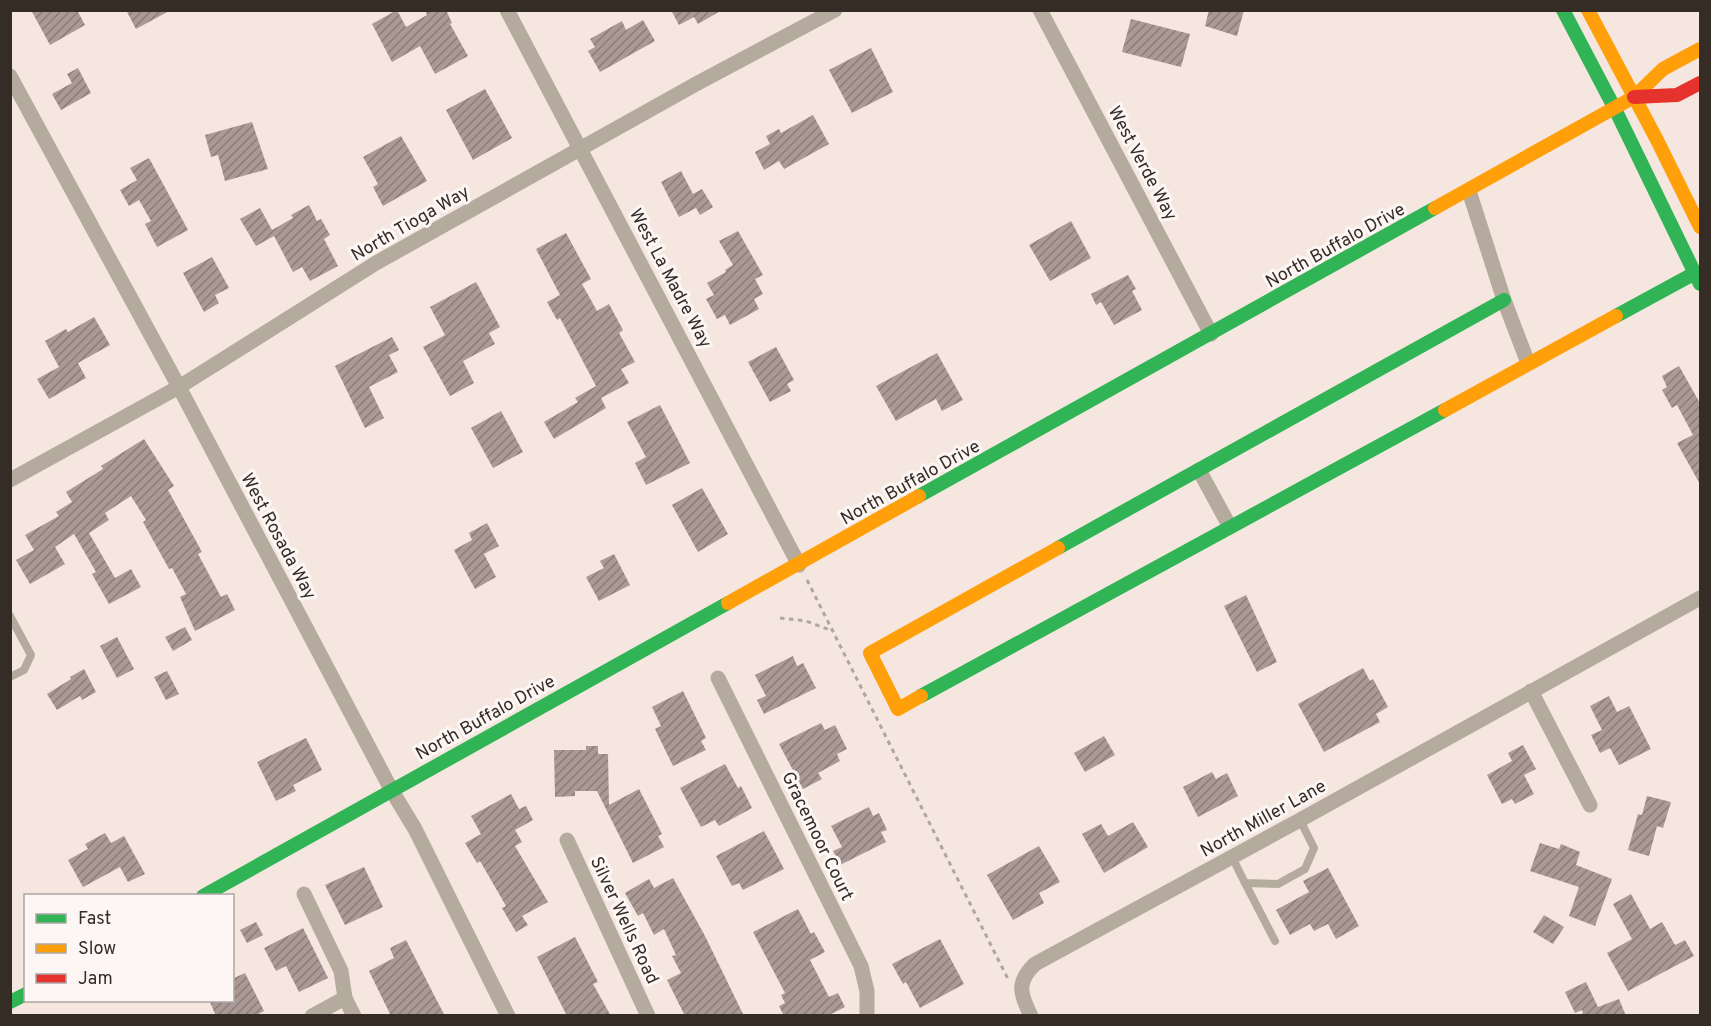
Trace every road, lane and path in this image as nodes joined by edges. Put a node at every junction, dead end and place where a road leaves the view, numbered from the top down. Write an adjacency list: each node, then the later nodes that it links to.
1 (507, 10): 11 (street, West La Madre Way)
2 (834, 10): 11 (street, North Tioga Way)
3 (1040, 10): 16 (street, West Verde Way)
4 (1563, 10): 10 (street)
5 (1588, 10): 9 (street)
6 (1701, 49): 9 (street, North Buffalo Drive)
7 (10, 76): 18 (street, West Rosada Way)
8 (1701, 83): 9 (street, North Buffalo Drive)
9 (1634, 98): 10 (street, North Buffalo Drive); 13 (street)
10 (1615, 109): 12 (street, North Buffalo Drive); 14 (street)
11 (580, 148): 18 (street, North Tioga Way); 22 (street, West La Madre Way)
12 (1469, 191): 15 (street); 16 (street, North Buffalo Drive)
13 (1701, 226)
14 (1698, 278): 17 (street)
15 (1504, 300): 17 (street); 19 (street)
16 (1211, 334): 22 (street, North Buffalo Drive)
17 (1528, 363): 21 (street)
18 (178, 387): 20 (street, North Tioga Way); 30 (street, West Rosada Way)
19 (1199, 470): 21 (street); 21 (street)
20 (10, 480)
21 (1230, 527)
22 (800, 565): 26 (path); 30 (street, North Buffalo Drive)
23 (1701, 598): 29 (street, North Miller Lane)
24 (10, 616): 27 (lane)
25 (780, 618): 26 (path)
26 (832, 631): 39 (path)
27 (10, 677)
28 (718, 678): 47 (street, Gracemoor Court)
29 (1531, 691): 31 (street); 32 (street, North Miller Lane)
30 (392, 791): 36 (street, North Buffalo Drive); 45 (street, West Rosada Way)
31 (1590, 806)
32 (1300, 820): 34 (street, North Miller Lane); 35 (lane)
33 (567, 840): 46 (street, Silver Wells Road)
34 (1232, 857): 35 (lane); 39 (street, North Miller Lane)
35 (1245, 884): 38 (lane)
36 (207, 894)
37 (304, 894): 41 (street)
38 (1275, 941)
39 (1021, 986): 48 (street)
40 (24, 995): 42 (street)
41 (345, 998): 43 (street); 44 (street)
42 (10, 1002)
43 (312, 1016)
44 (354, 1016)
45 (508, 1016)
46 (648, 1016)
47 (867, 1016)
48 (1031, 1016)

